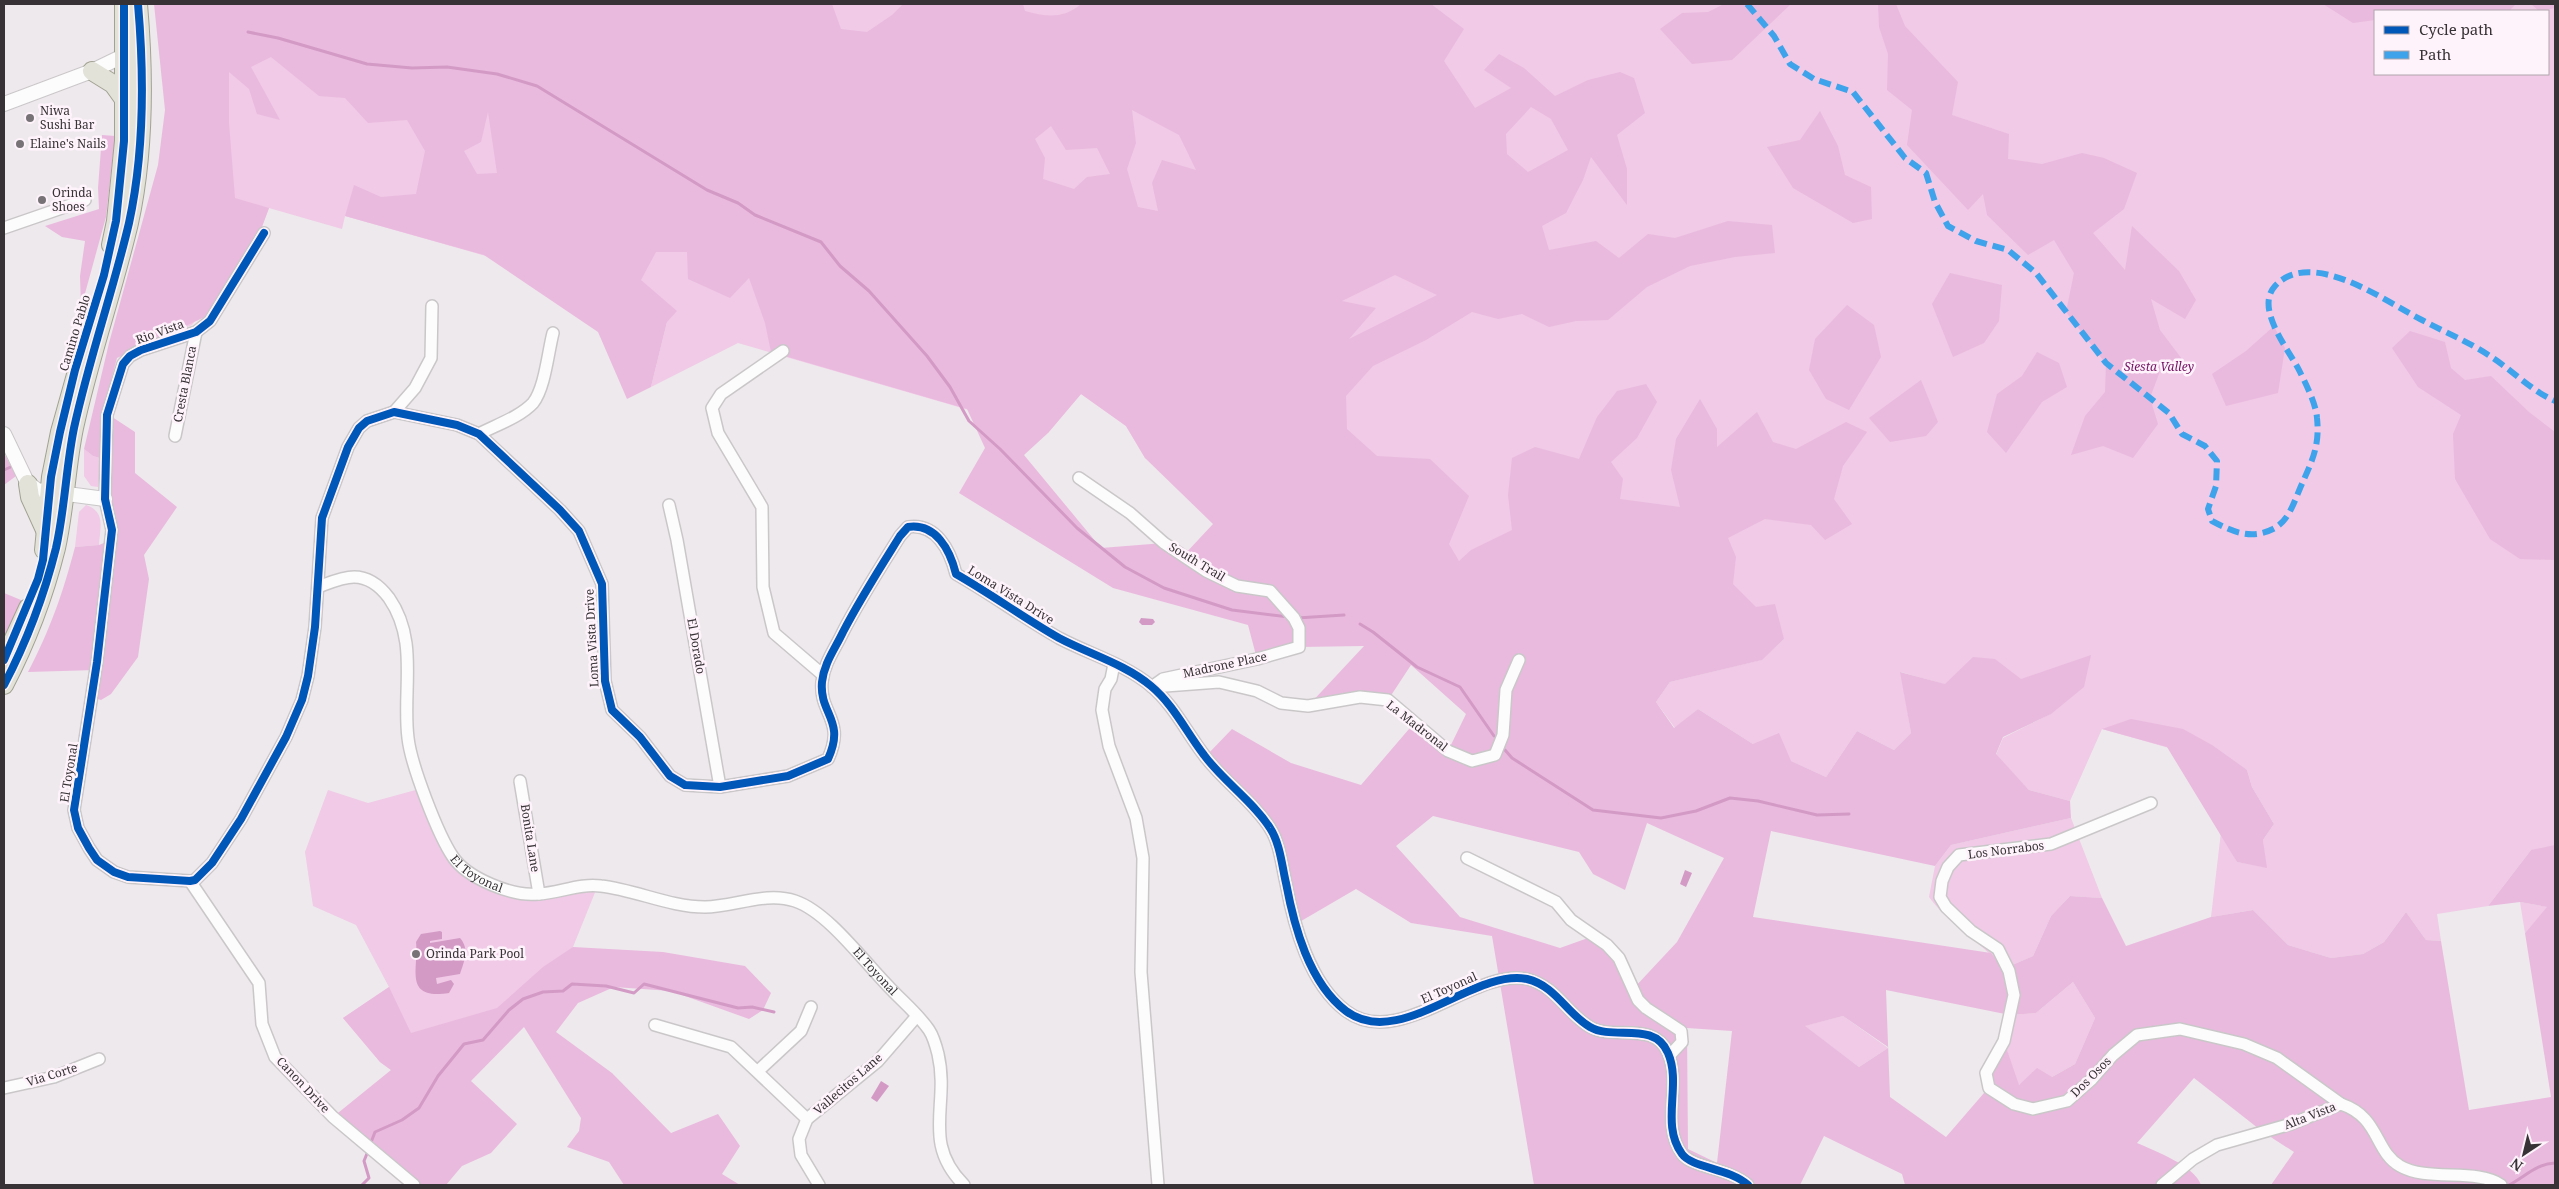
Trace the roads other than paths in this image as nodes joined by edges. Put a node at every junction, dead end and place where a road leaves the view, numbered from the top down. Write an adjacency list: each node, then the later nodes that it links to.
1 (124, 4): 4 (main road, Camino Pablo)
2 (138, 4): 3 (main road, Camino Pablo)
3 (142, 52): 4 (street); 21 (main road, Camino Pablo)
4 (124, 55): 5 (street); 6 (main road, Camino Pablo)
5 (92, 72): 6 (main road); 7 (street)
6 (123, 98): 21 (main road, Camino Pablo)
7 (4, 104)
8 (85, 200): 9 (street)
9 (4, 228)
10 (264, 233): 12 (street, Rio Vista)
11 (432, 306): 15 (street)
12 (196, 332): 18 (street, Cresta Blanca); 22 (street, Rio Vista)
13 (553, 332): 17 (street)
14 (783, 350): 30 (street)
15 (394, 412): 17 (street, Loma Vista Drive); 25 (street)
16 (4, 434): 20 (street)
17 (480, 434): 34 (street, Loma Vista Drive)
18 (175, 436)
19 (1078, 478): 26 (street, South Trail)
20 (25, 479): 21 (street); 24 (main road)
21 (58, 493): 22 (street); 24 (main road, Camino Pablo); 31 (main road, Camino Pablo)
22 (105, 499): 37 (street, El Toyonal)
23 (669, 505): 34 (street, El Dorado)
24 (46, 533): 27 (main road, Camino Pablo)
25 (318, 588): 37 (street); 38 (street, El Toyonal)
26 (1299, 647): 32 (street, Madrone Place)
27 (4, 660)
28 (1519, 660): 32 (street, La Madronal)
29 (1114, 664): 30 (street, Loma Vista Drive); 32 (street, El Toyonal); 52 (street)
30 (823, 675): 34 (street, Loma Vista Drive)
31 (4, 685)
32 (1152, 687): 43 (street, El Toyonal)
33 (520, 781): 38 (street, Bonita Lane)
34 (720, 787)
35 (2151, 804): 39 (street, Los Norrabos)
36 (1466, 858): 43 (street)
37 (190, 881): 49 (street, Canon Drive)
38 (539, 894): 41 (street, El Toyonal)
39 (1940, 897): 47 (street, Dos Osos)
40 (811, 1007): 45 (street)
41 (916, 1016): 48 (street, Vallecitos Lane); 51 (street, El Toyonal)
42 (655, 1025): 45 (street)
43 (1669, 1056): 53 (street)
44 (99, 1060): 46 (street, Via Corte)
45 (758, 1071): 48 (street)
46 (4, 1088)
47 (2341, 1104): 54 (street, Alta Vista); 55 (street, Alta Vista)
48 (807, 1119): 50 (street, Vallecitos Lane)
49 (414, 1185)
50 (819, 1185)
51 (964, 1185)
52 (1158, 1185)
53 (1748, 1185)
54 (2162, 1185)
55 (2501, 1185)

